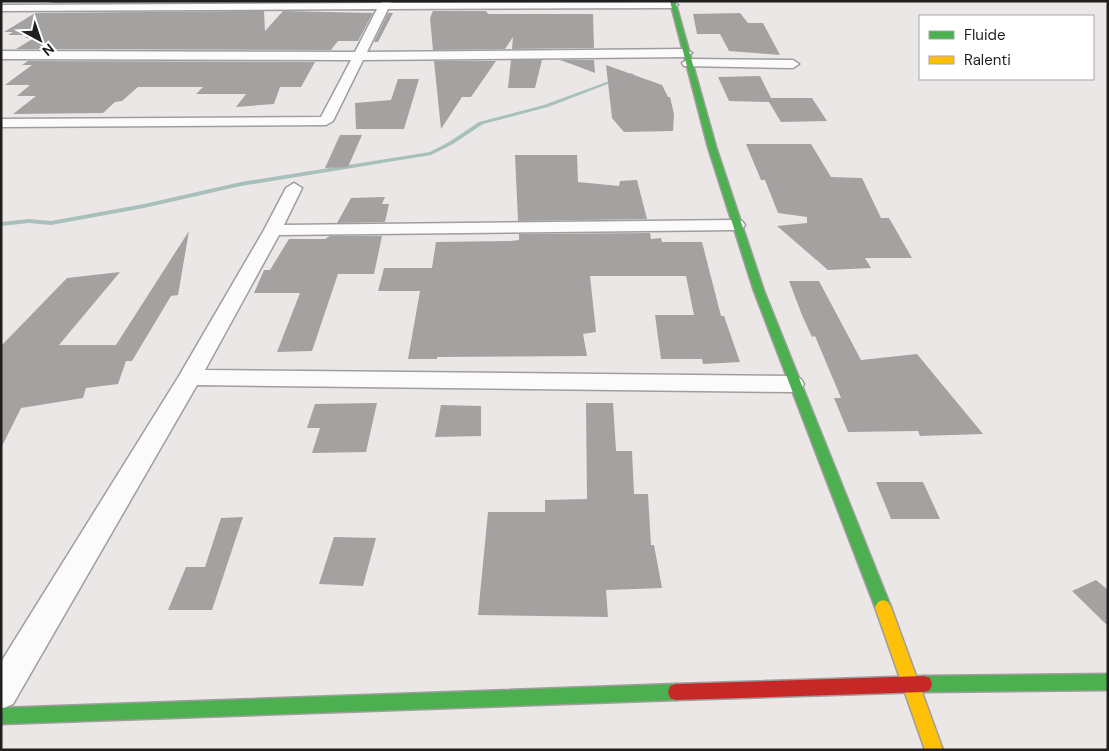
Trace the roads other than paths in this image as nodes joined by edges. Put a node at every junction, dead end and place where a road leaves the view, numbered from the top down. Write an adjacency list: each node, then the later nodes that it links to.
1 (44, 1): 5 (street)
2 (672, 3): 3 (street); 9 (street)
3 (386, 4): 5 (street); 8 (street)
4 (1, 8): 5 (street)
5 (32, 8): 6 (street)
6 (9, 22)
7 (1, 55): 8 (street)
8 (359, 56): 9 (street); 11 (street)
9 (687, 58): 10 (street); 13 (street)
10 (793, 64)
11 (1, 123)
12 (294, 188): 14 (street)
13 (736, 225): 14 (street); 16 (street)
14 (273, 230): 15 (street)
15 (190, 377): 16 (street); 19 (street)
16 (793, 384): 18 (street)
17 (1108, 682): 18 (street)
18 (914, 684): 20 (street); 21 (street)
19 (1, 693)
20 (1, 716)
21 (934, 750)

